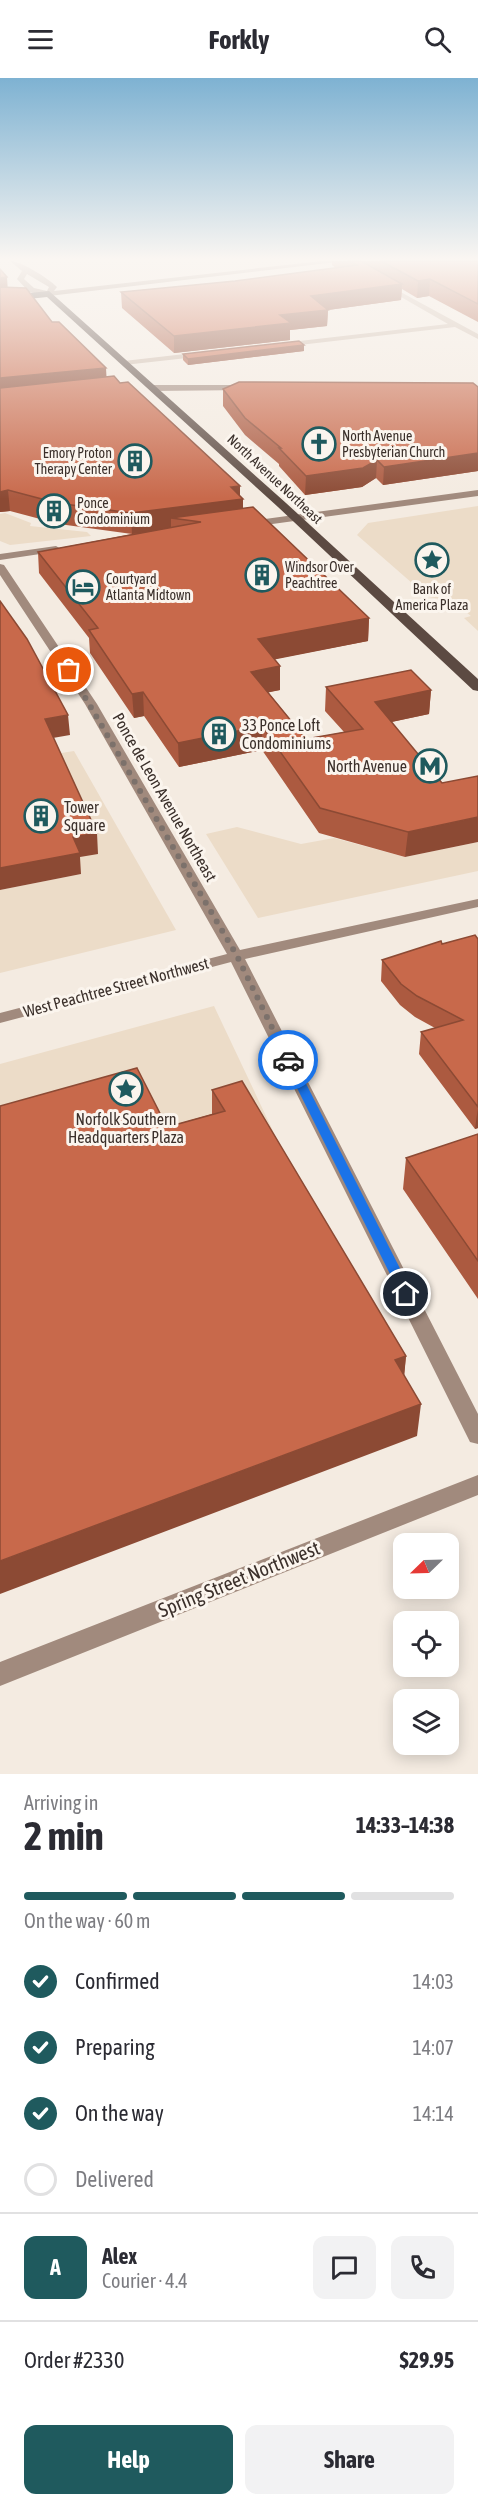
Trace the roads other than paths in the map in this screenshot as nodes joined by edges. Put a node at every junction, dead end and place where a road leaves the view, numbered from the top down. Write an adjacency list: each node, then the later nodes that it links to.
1 (99, 340): 5 (highway, North Avenue Northeast)
2 (322, 340): 3 (street)
3 (270, 346)
4 (216, 352): 5 (street)
5 (124, 363): 6 (highway, North Avenue Northeast)
6 (147, 388): 7 (main road); 9 (highway, North Avenue Northeast)
7 (256, 388)
8 (478, 493): 9 (main road)
9 (296, 518): 10 (main road); 14 (highway, North Avenue Northeast)
10 (240, 525)
11 (64, 548): 12 (main road)
12 (0, 557)
13 (0, 567): 16 (main road, Ponce de Leon Avenue Northeast)
14 (478, 687)
15 (478, 903): 16 (main road, West Peachtree Street Northwest)
16 (237, 956): 17 (main road, West Peachtree Street Northwest); 18 (main road, Ponce de Leon Avenue Northeast)
17 (0, 1018)
18 (478, 1435)
19 (478, 1485): 20 (main road, Spring Street Northwest)
20 (0, 1674)

